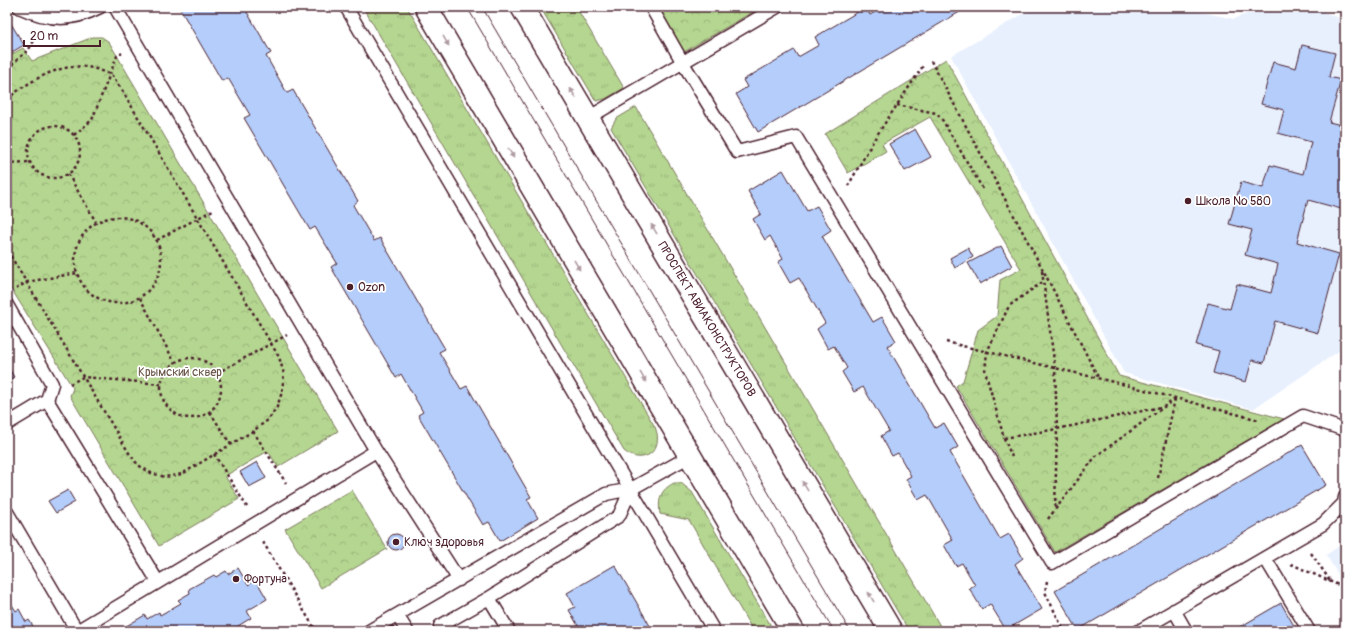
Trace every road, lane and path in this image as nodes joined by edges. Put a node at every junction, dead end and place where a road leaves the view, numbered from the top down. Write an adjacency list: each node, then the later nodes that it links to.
1 (19, 7): 9 (lane)
2 (100, 7): 9 (lane)
3 (115, 7): 23 (lane)
4 (346, 7): 63 (lane)
5 (426, 7): 61 (street, one-way to 61)
6 (522, 7): 17 (street, ПРОСПЕКТ АВИАКОНСТРУКТОРОВ, one-way to 6)
7 (651, 7): 11 (lane)
8 (777, 7): 11 (lane)
9 (46, 18): 13 (path)
10 (931, 61): 29 (path)
11 (683, 63): 17 (lane); 24 (lane)
12 (923, 66): 16 (path)
13 (7, 69)
14 (110, 74): 15 (path); 18 (path); 25 (path)
15 (7, 99)
16 (897, 105): 22 (path); 24 (path)
17 (588, 118): 88 (street, ПРОСПЕКТ АВИАКОНСТРУКТОРОВ, one-way to 17)
18 (74, 135): 19 (path); 21 (path)
19 (30, 162): 20 (path); 21 (path)
20 (7, 163)
21 (68, 174): 26 (path)
22 (984, 191)
23 (229, 200): 25 (path); 36 (lane)
24 (837, 205): 57 (lane)
25 (198, 218): 27 (path); 38 (path)
26 (96, 222): 27 (path); 30 (path)
27 (157, 240): 34 (path)
28 (7, 250): 32 (path)
29 (1042, 268): 31 (path); 44 (path)
30 (77, 274): 32 (path); 34 (path)
31 (1044, 281): 39 (path); 41 (path)
32 (27, 282): 33 (path); 43 (path)
33 (13, 291)
34 (140, 298): 40 (path)
35 (7, 305): 45 (lane)
36 (302, 325): 38 (path); 59 (lane)
37 (946, 342): 39 (path)
38 (272, 343): 42 (path); 55 (path)
39 (987, 352): 41 (path); 56 (path)
40 (175, 363): 42 (path); 46 (path)
41 (1055, 368): 44 (path); 53 (path)
42 (217, 373): 50 (path)
43 (84, 377): 45 (path); 46 (path); 60 (path)
44 (1098, 379): 47 (path)
45 (52, 384): 48 (lane)
46 (161, 384): 50 (path)
47 (1175, 399): 49 (path); 52 (path); 66 (path)
48 (47, 400): 51 (lane); 75 (lane)
49 (1168, 405): 53 (path); 67 (path)
50 (210, 412): 58 (path)
51 (7, 424)
52 (1284, 427): 54 (lane); 66 (lane)
53 (1057, 430): 56 (path); 67 (path)
54 (1345, 430)
55 (253, 431): 58 (path); 65 (path)
56 (1004, 438): 57 (path); 62 (path)
57 (977, 439): 73 (lane)
58 (231, 445): 60 (path)
59 (376, 451): 65 (lane); 74 (lane)
60 (214, 454): 70 (path)
61 (690, 456): 63 (lane); 87 (street)
62 (1015, 463)
63 (631, 489): 74 (lane); 78 (lane); 86 (lane)
64 (1345, 497): 71 (lane)
65 (296, 500): 70 (lane)
66 (1153, 504): 73 (lane)
67 (1055, 510): 69 (path)
68 (7, 512): 75 (lane)
69 (1043, 514)
70 (255, 524): 75 (lane); 81 (path)
71 (1300, 537): 72 (lane); 76 (path)
72 (1268, 556): 76 (path); 79 (lane); 92 (lane)
73 (1052, 563): 89 (path)
74 (459, 580): 80 (lane)
75 (158, 582)
76 (1331, 582): 77 (path)
77 (1345, 588)
78 (489, 598): 84 (lane); 85 (lane)
79 (1174, 610): 90 (lane); 91 (lane)
80 (397, 615): 82 (lane); 83 (lane)
81 (316, 631)
82 (369, 631)
83 (407, 631)
84 (443, 631)
85 (509, 631)
86 (714, 631)
87 (793, 631)
88 (891, 631)
89 (1064, 631)
90 (1139, 631)
91 (1186, 631)
92 (1309, 631)

